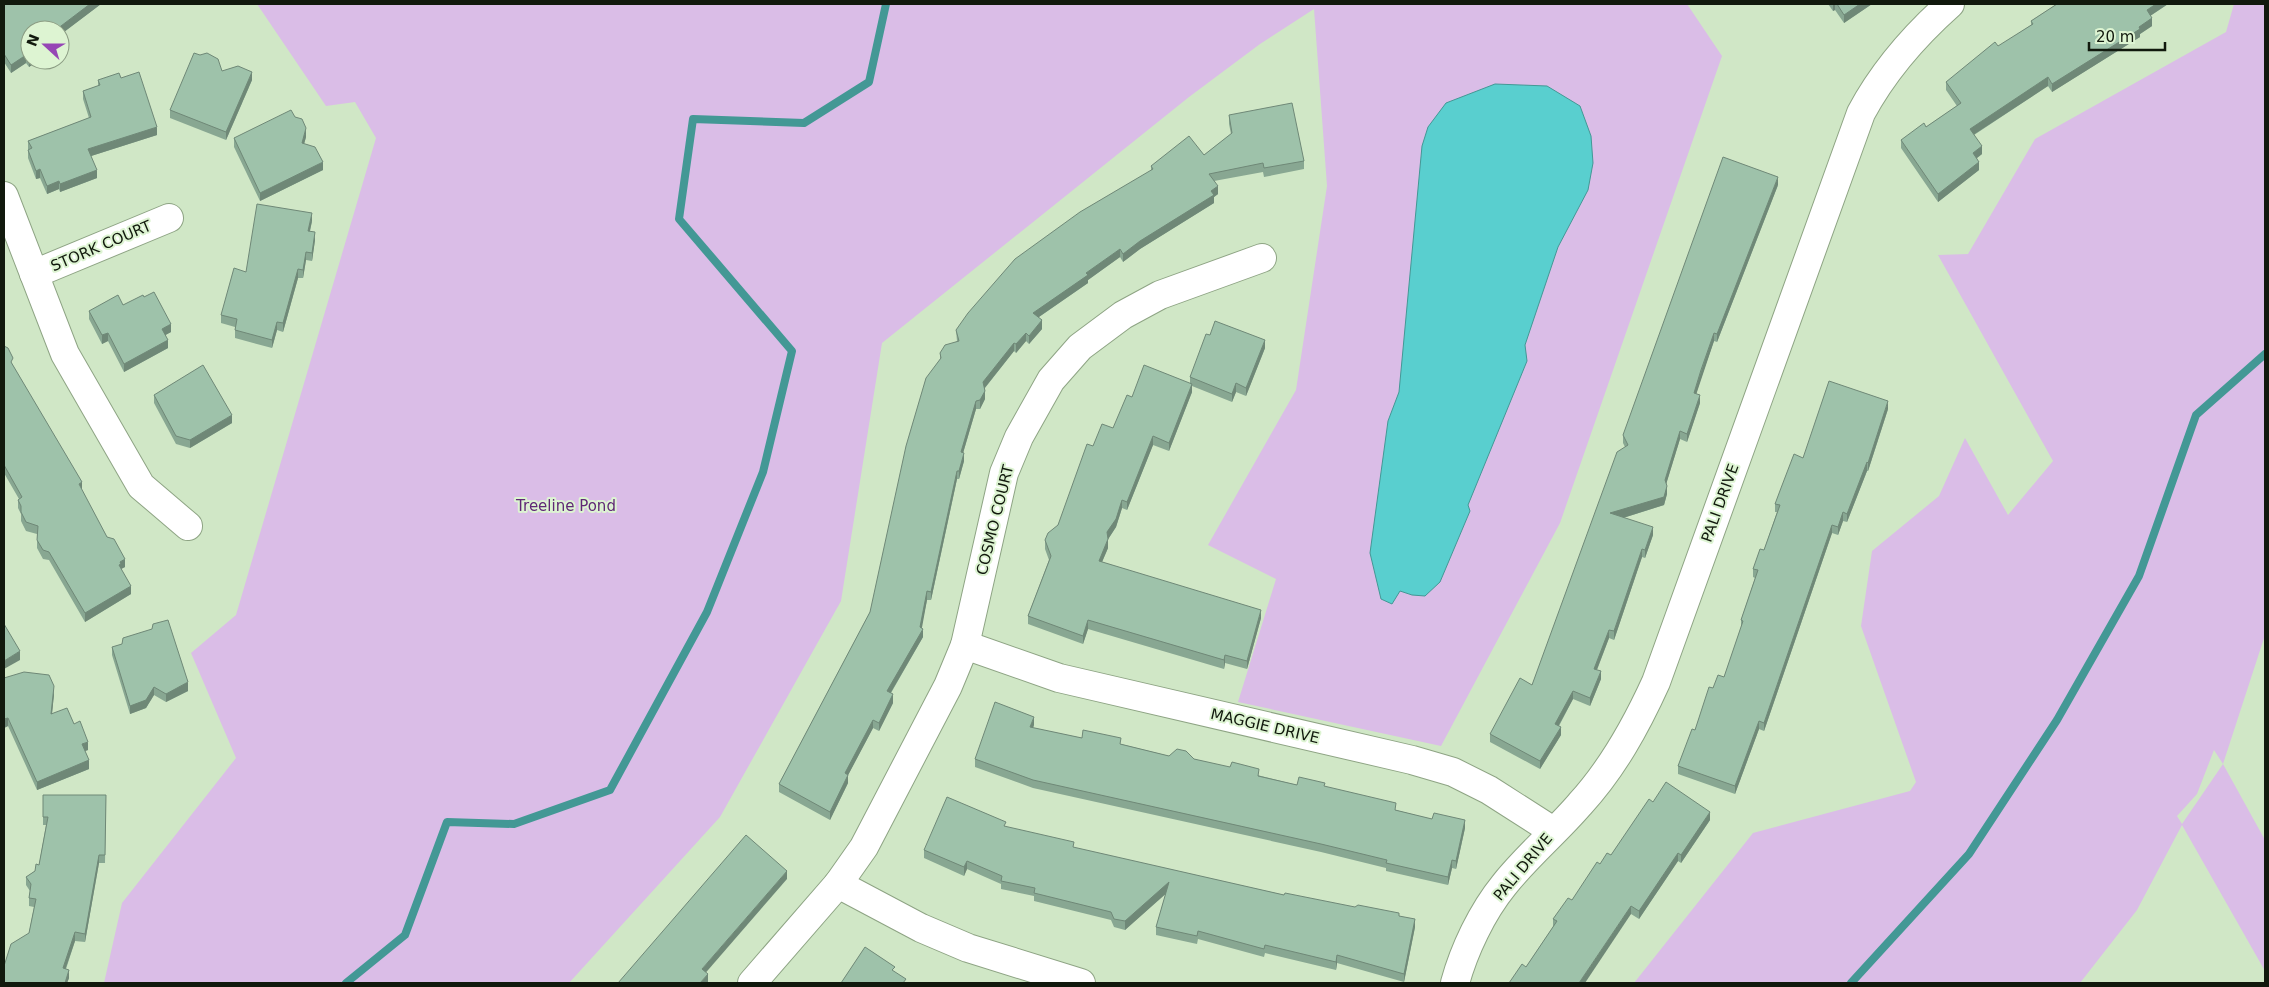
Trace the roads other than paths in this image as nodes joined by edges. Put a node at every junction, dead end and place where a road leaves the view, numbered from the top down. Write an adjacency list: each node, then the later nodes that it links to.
1 (1950, 4): 8 (street, PALI DRIVE)
2 (4, 196): 5 (street)
3 (169, 218): 5 (street, STORK COURT)
4 (1262, 258): 7 (street, COSMO COURT)
5 (34, 274): 6 (street)
6 (188, 526)
7 (965, 645): 8 (street, MAGGIE DRIVE); 9 (street, COSMO COURT)
8 (1553, 831): 12 (street, PALI DRIVE)
9 (838, 884): 10 (street, COSMO COURT); 11 (street)
10 (752, 983)
11 (1081, 983)
12 (1455, 983)

